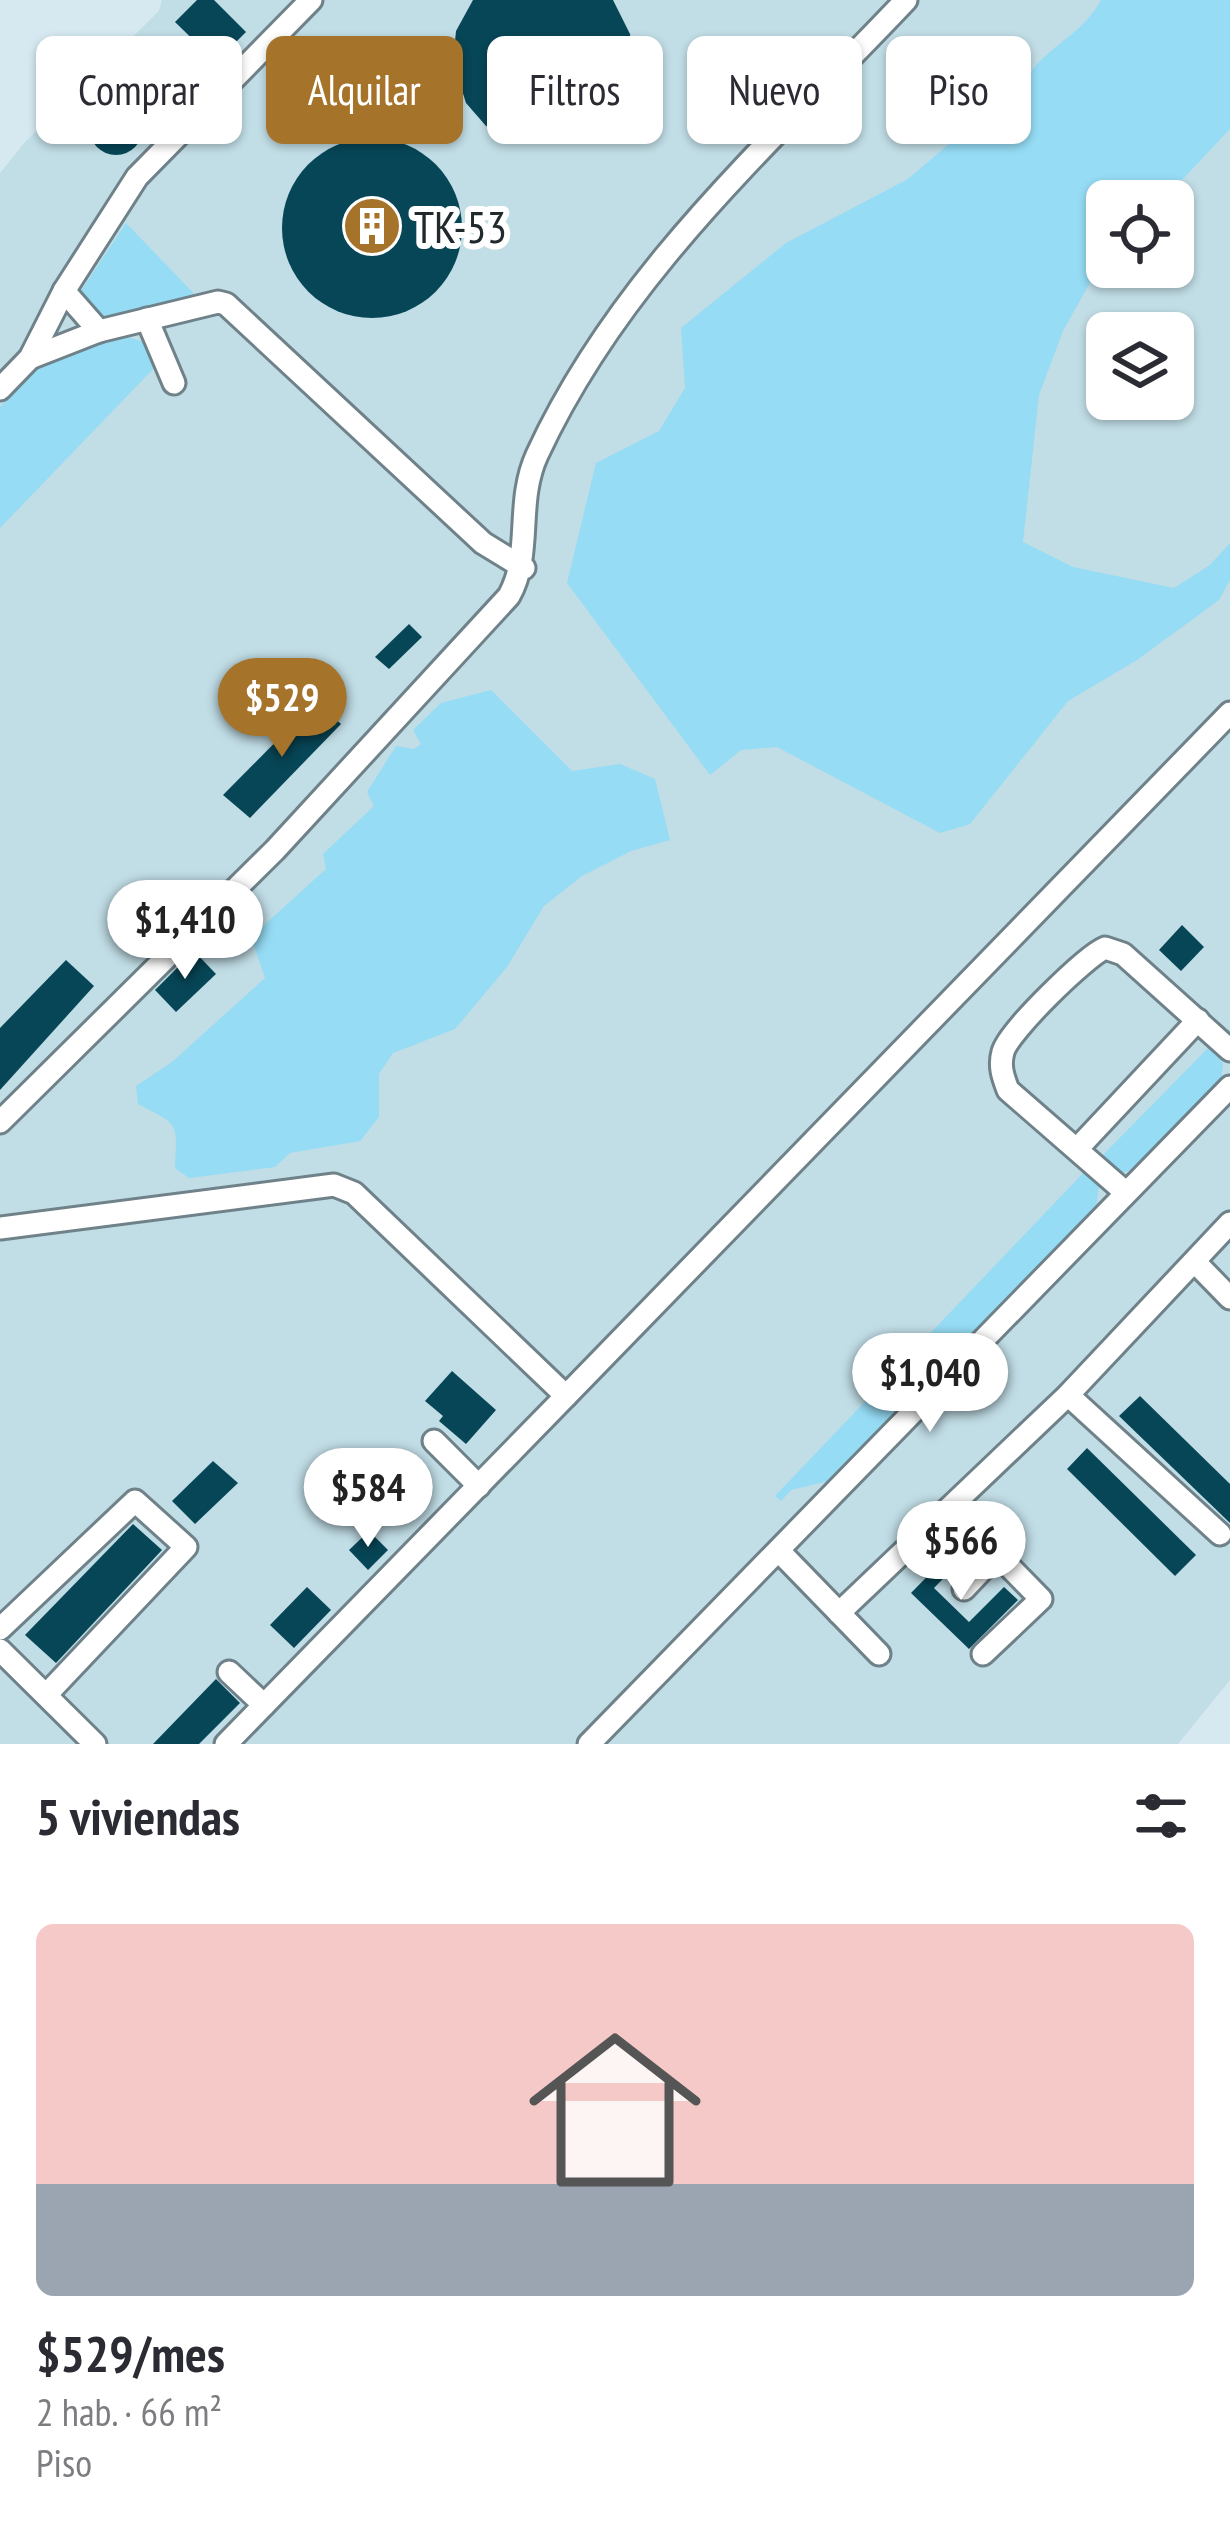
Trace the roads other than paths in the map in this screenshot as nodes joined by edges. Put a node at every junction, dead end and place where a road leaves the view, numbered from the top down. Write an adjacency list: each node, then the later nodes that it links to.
1 (311, 0): 3 (street)
2 (906, 0): 9 (street)
3 (64, 291): 5 (street); 6 (street)
4 (147, 319): 5 (street); 7 (street); 9 (street)
5 (99, 331): 6 (street)
6 (30, 358): 8 (street)
7 (174, 383)
8 (0, 389)
9 (524, 568): 14 (street)
10 (1230, 713): 22 (street)
11 (1198, 1020): 12 (street); 15 (street); 15 (street)
12 (1230, 1050)
13 (1230, 1087): 16 (street)
14 (0, 1122)
15 (1077, 1149): 16 (street)
16 (1124, 1191): 27 (street)
17 (1230, 1223): 19 (street)
18 (0, 1228): 22 (street)
19 (1195, 1262): 20 (street); 21 (street)
20 (1230, 1298)
21 (1068, 1395): 25 (street); 26 (street)
22 (566, 1396): 24 (street)
23 (434, 1441): 24 (street)
24 (479, 1486): 37 (street)
25 (951, 1507): 28 (street); 30 (street)
26 (1220, 1534)
27 (779, 1551): 30 (street); 40 (street)
28 (997, 1554): 29 (street); 34 (street)
29 (964, 1589)
30 (839, 1613): 33 (street)
31 (0, 1629): 36 (street)
32 (0, 1650): 36 (street)
33 (879, 1654)
34 (982, 1654)
35 (229, 1672): 37 (street)
36 (47, 1694): 38 (street)
37 (264, 1706): 39 (street)
38 (95, 1744)
39 (226, 1744)
40 (589, 1744)

